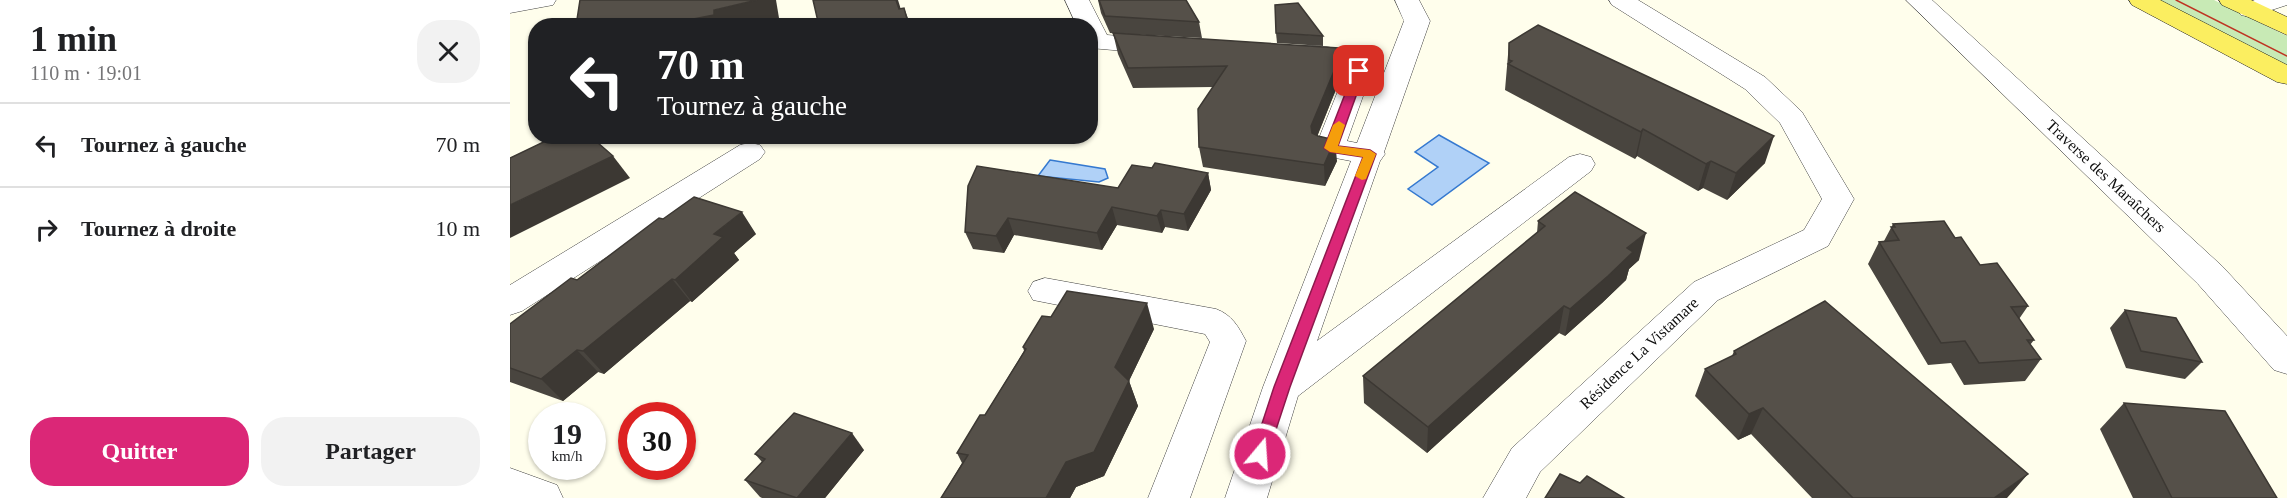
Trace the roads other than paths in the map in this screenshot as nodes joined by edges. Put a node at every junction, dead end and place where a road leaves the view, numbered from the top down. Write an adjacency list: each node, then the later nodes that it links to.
1 (544, 0): 9 (street)
2 (1077, 0): 10 (street)
3 (1407, 0): 17 (street)
4 (1621, 0): 25 (street, Résidence La Vistamare)
5 (1918, 0): 21 (street, Traverse des Maraîchers)
6 (2141, 0): 15 (main road)
7 (2278, 0): 8 (street)
8 (2241, 5): 11 (main road)
9 (510, 6)
10 (1086, 18)
11 (2287, 27)
12 (1098, 42): 13 (street)
13 (1180, 47)
14 (1273, 53): 17 (street)
15 (2287, 76)
16 (750, 152): 20 (street)
17 (1370, 154): 22 (street)
18 (1580, 164): 22 (street)
19 (1045, 291): 23 (street)
20 (510, 302)
21 (2287, 360)
22 (1282, 387): 24 (street)
23 (1169, 498)
24 (1246, 498)
25 (1504, 498)

